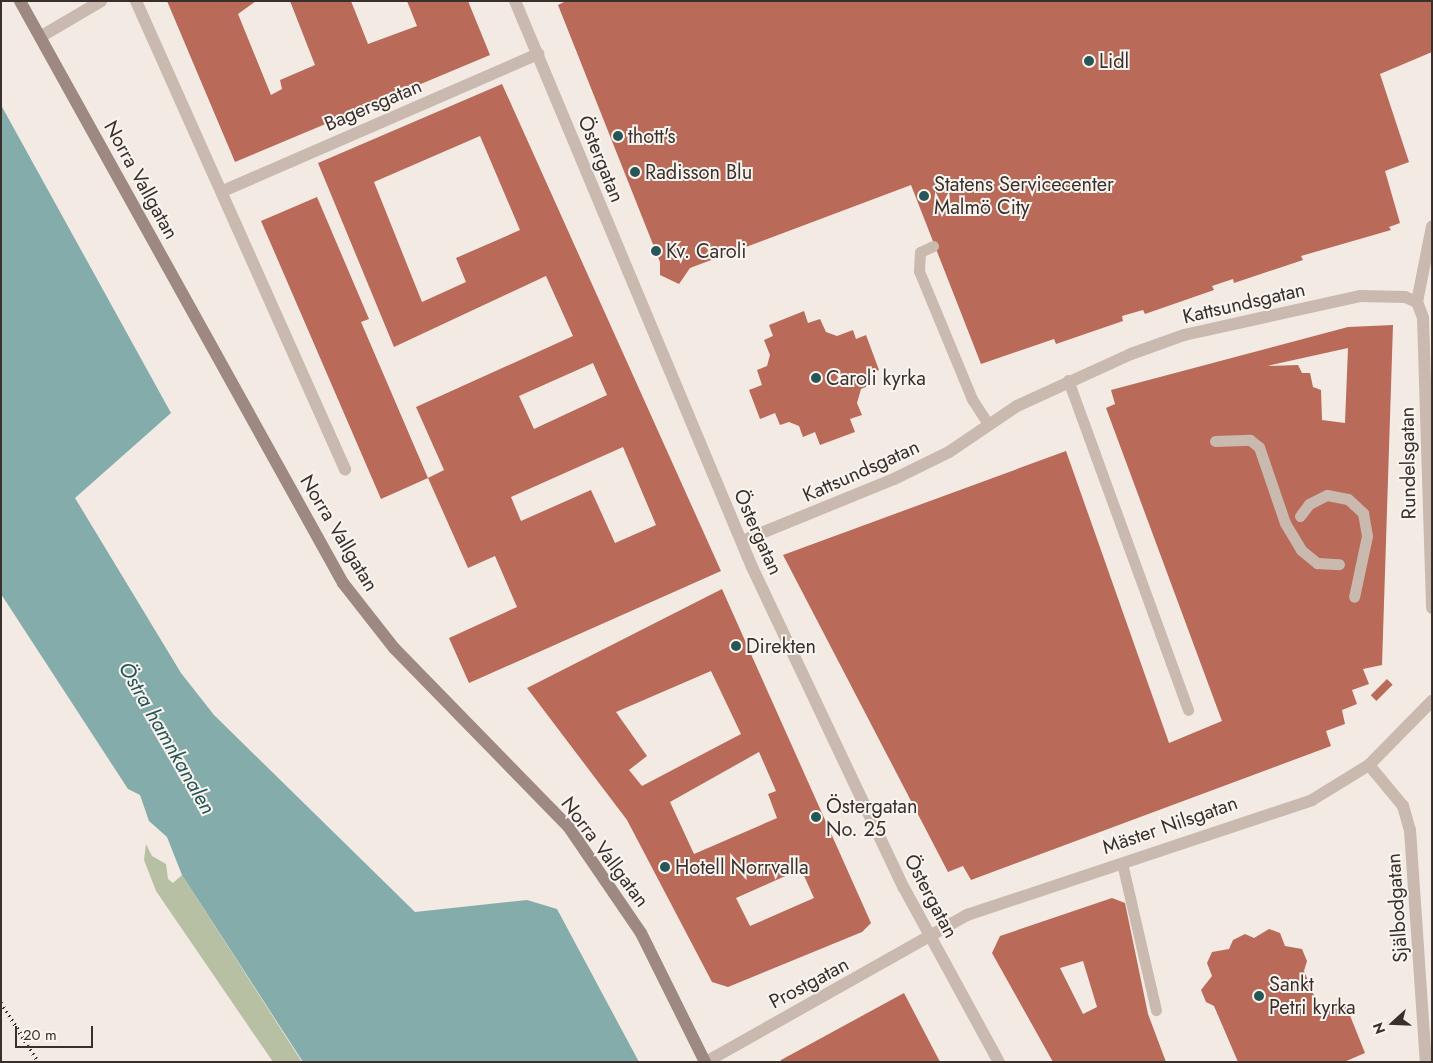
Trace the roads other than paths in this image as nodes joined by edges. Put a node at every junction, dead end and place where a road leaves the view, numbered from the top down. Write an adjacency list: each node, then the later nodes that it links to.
1 (20, 1): 5 (main road, Norra Vallgatan)
2 (136, 1): 7 (street, Norra Vallgatan)
3 (515, 1): 6 (street, Östergatan)
4 (99, 2): 5 (street)
5 (40, 37): 27 (main road, Norra Vallgatan)
6 (538, 54): 7 (street, Bagersgatan); 17 (street, Östergatan)
7 (223, 191): 15 (street, Norra Vallgatan)
8 (1432, 226): 10 (street)
9 (934, 246): 13 (lane)
10 (1417, 302): 11 (street, Kattsundsgatan); 12 (street, Rundelsgatan)
11 (1068, 380): 13 (street, Kattsundsgatan); 22 (lane)
12 (1429, 386): 20 (street, Rundelsgatan)
13 (988, 424): 17 (street, Kattsundsgatan)
14 (1215, 441): 18 (lane)
15 (345, 468)
16 (1300, 516): 19 (lane)
17 (742, 541): 25 (street, Östergatan)
18 (1339, 564)
19 (1354, 597)
20 (1432, 608)
21 (1432, 701): 23 (street, Mäster Nilsgatan)
22 (1188, 710)
23 (1369, 764): 24 (street, Mäster Nilsgatan); 29 (street, Själbodgatan)
24 (1122, 862): 25 (street, Mäster Nilsgatan); 26 (lane)
25 (930, 937): 27 (street, Prostgatan); 28 (street, Östergatan)
26 (1156, 1010)
27 (706, 1062)
28 (999, 1062)
29 (1426, 1062)

